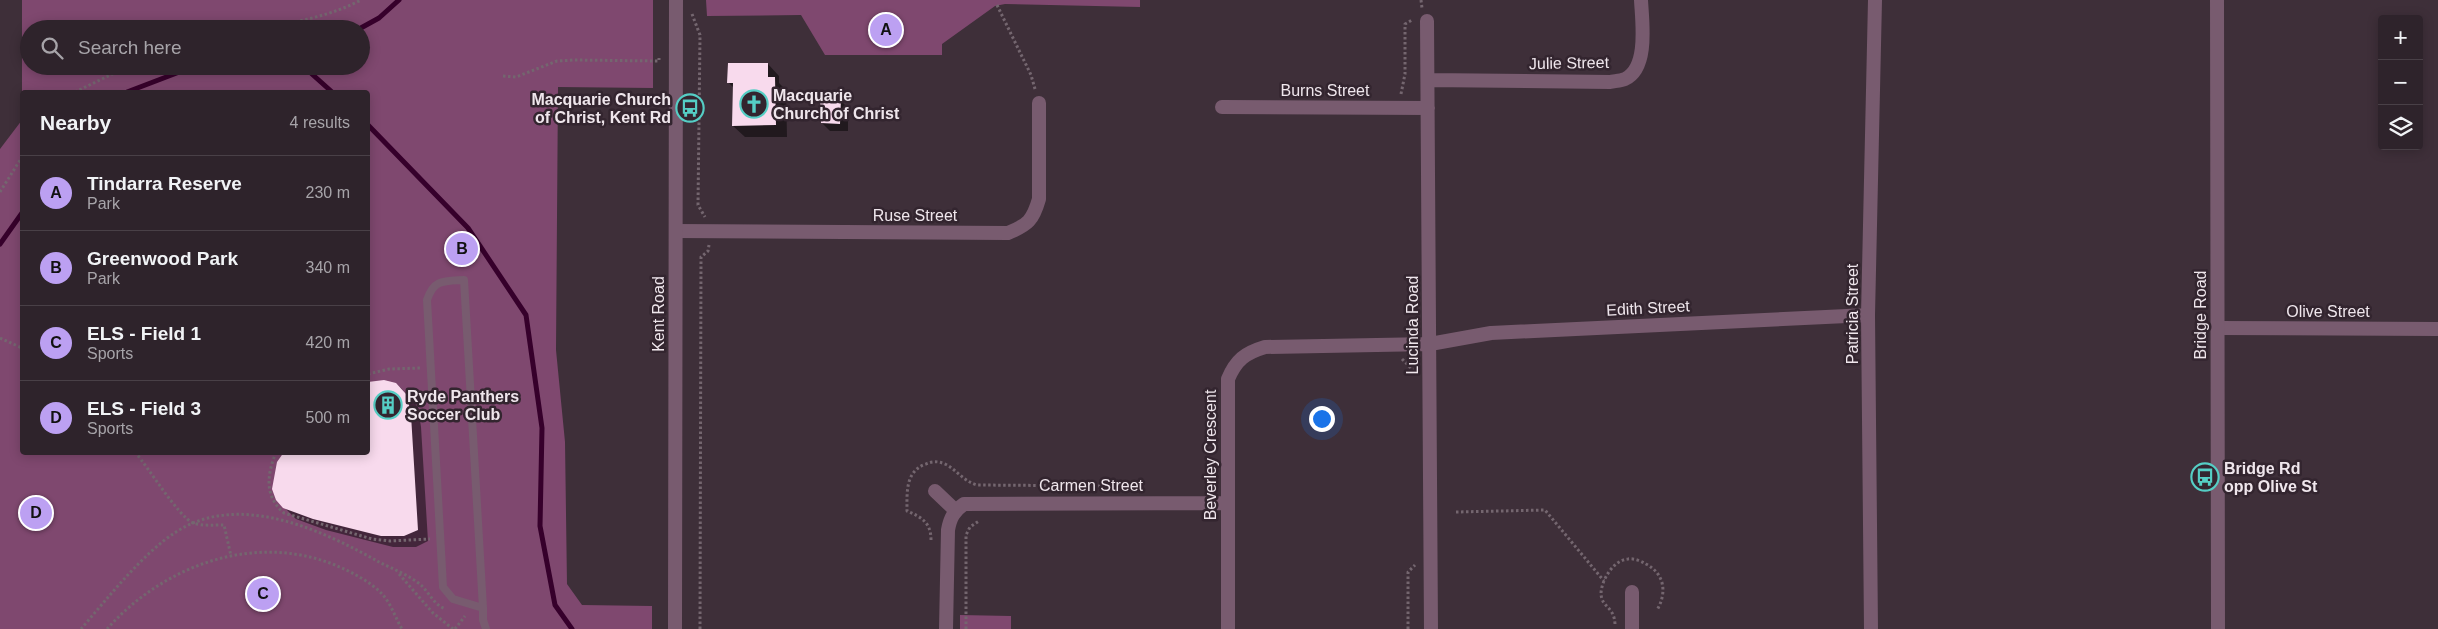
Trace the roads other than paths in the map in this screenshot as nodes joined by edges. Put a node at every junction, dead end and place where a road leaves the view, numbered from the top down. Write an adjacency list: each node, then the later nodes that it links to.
1 (676, 0): 10 (street, Kent Road)
2 (1641, 0): 6 (street, Julie Street)
3 (1875, 0): 11 (street, Patricia Street)
4 (2217, 0): 12 (street, Bridge Road)
5 (1422, 13): 6 (street, Lucinda Road)
6 (1428, 80): 9 (street, Lucinda Road)
7 (1039, 103): 10 (street, Ruse Street)
8 (1222, 107): 9 (street, Burns Street)
9 (1428, 108): 14 (street, Lucinda Road)
10 (676, 231): 21 (street, Kent Road)
11 (1868, 315): 14 (street, Edith Street); 26 (street, Patricia Street)
12 (2218, 328): 13 (street, Olive Street); 27 (street, Bridge Road)
13 (2438, 329)
14 (1430, 344): 16 (street, Beverley Crescent); 24 (street, Lucinda Road)
15 (935, 491): 17 (street)
16 (1228, 503): 17 (street, Carmen Street); 23 (street, Beverley Crescent)
17 (956, 510): 22 (street)
18 (1632, 592): 25 (street)
19 (482, 608): 19 (lane); 20 (lane)
20 (486, 629)
21 (676, 629)
22 (946, 629)
23 (1228, 629)
24 (1431, 629)
25 (1632, 629)
26 (1871, 629)
27 (2218, 629)

